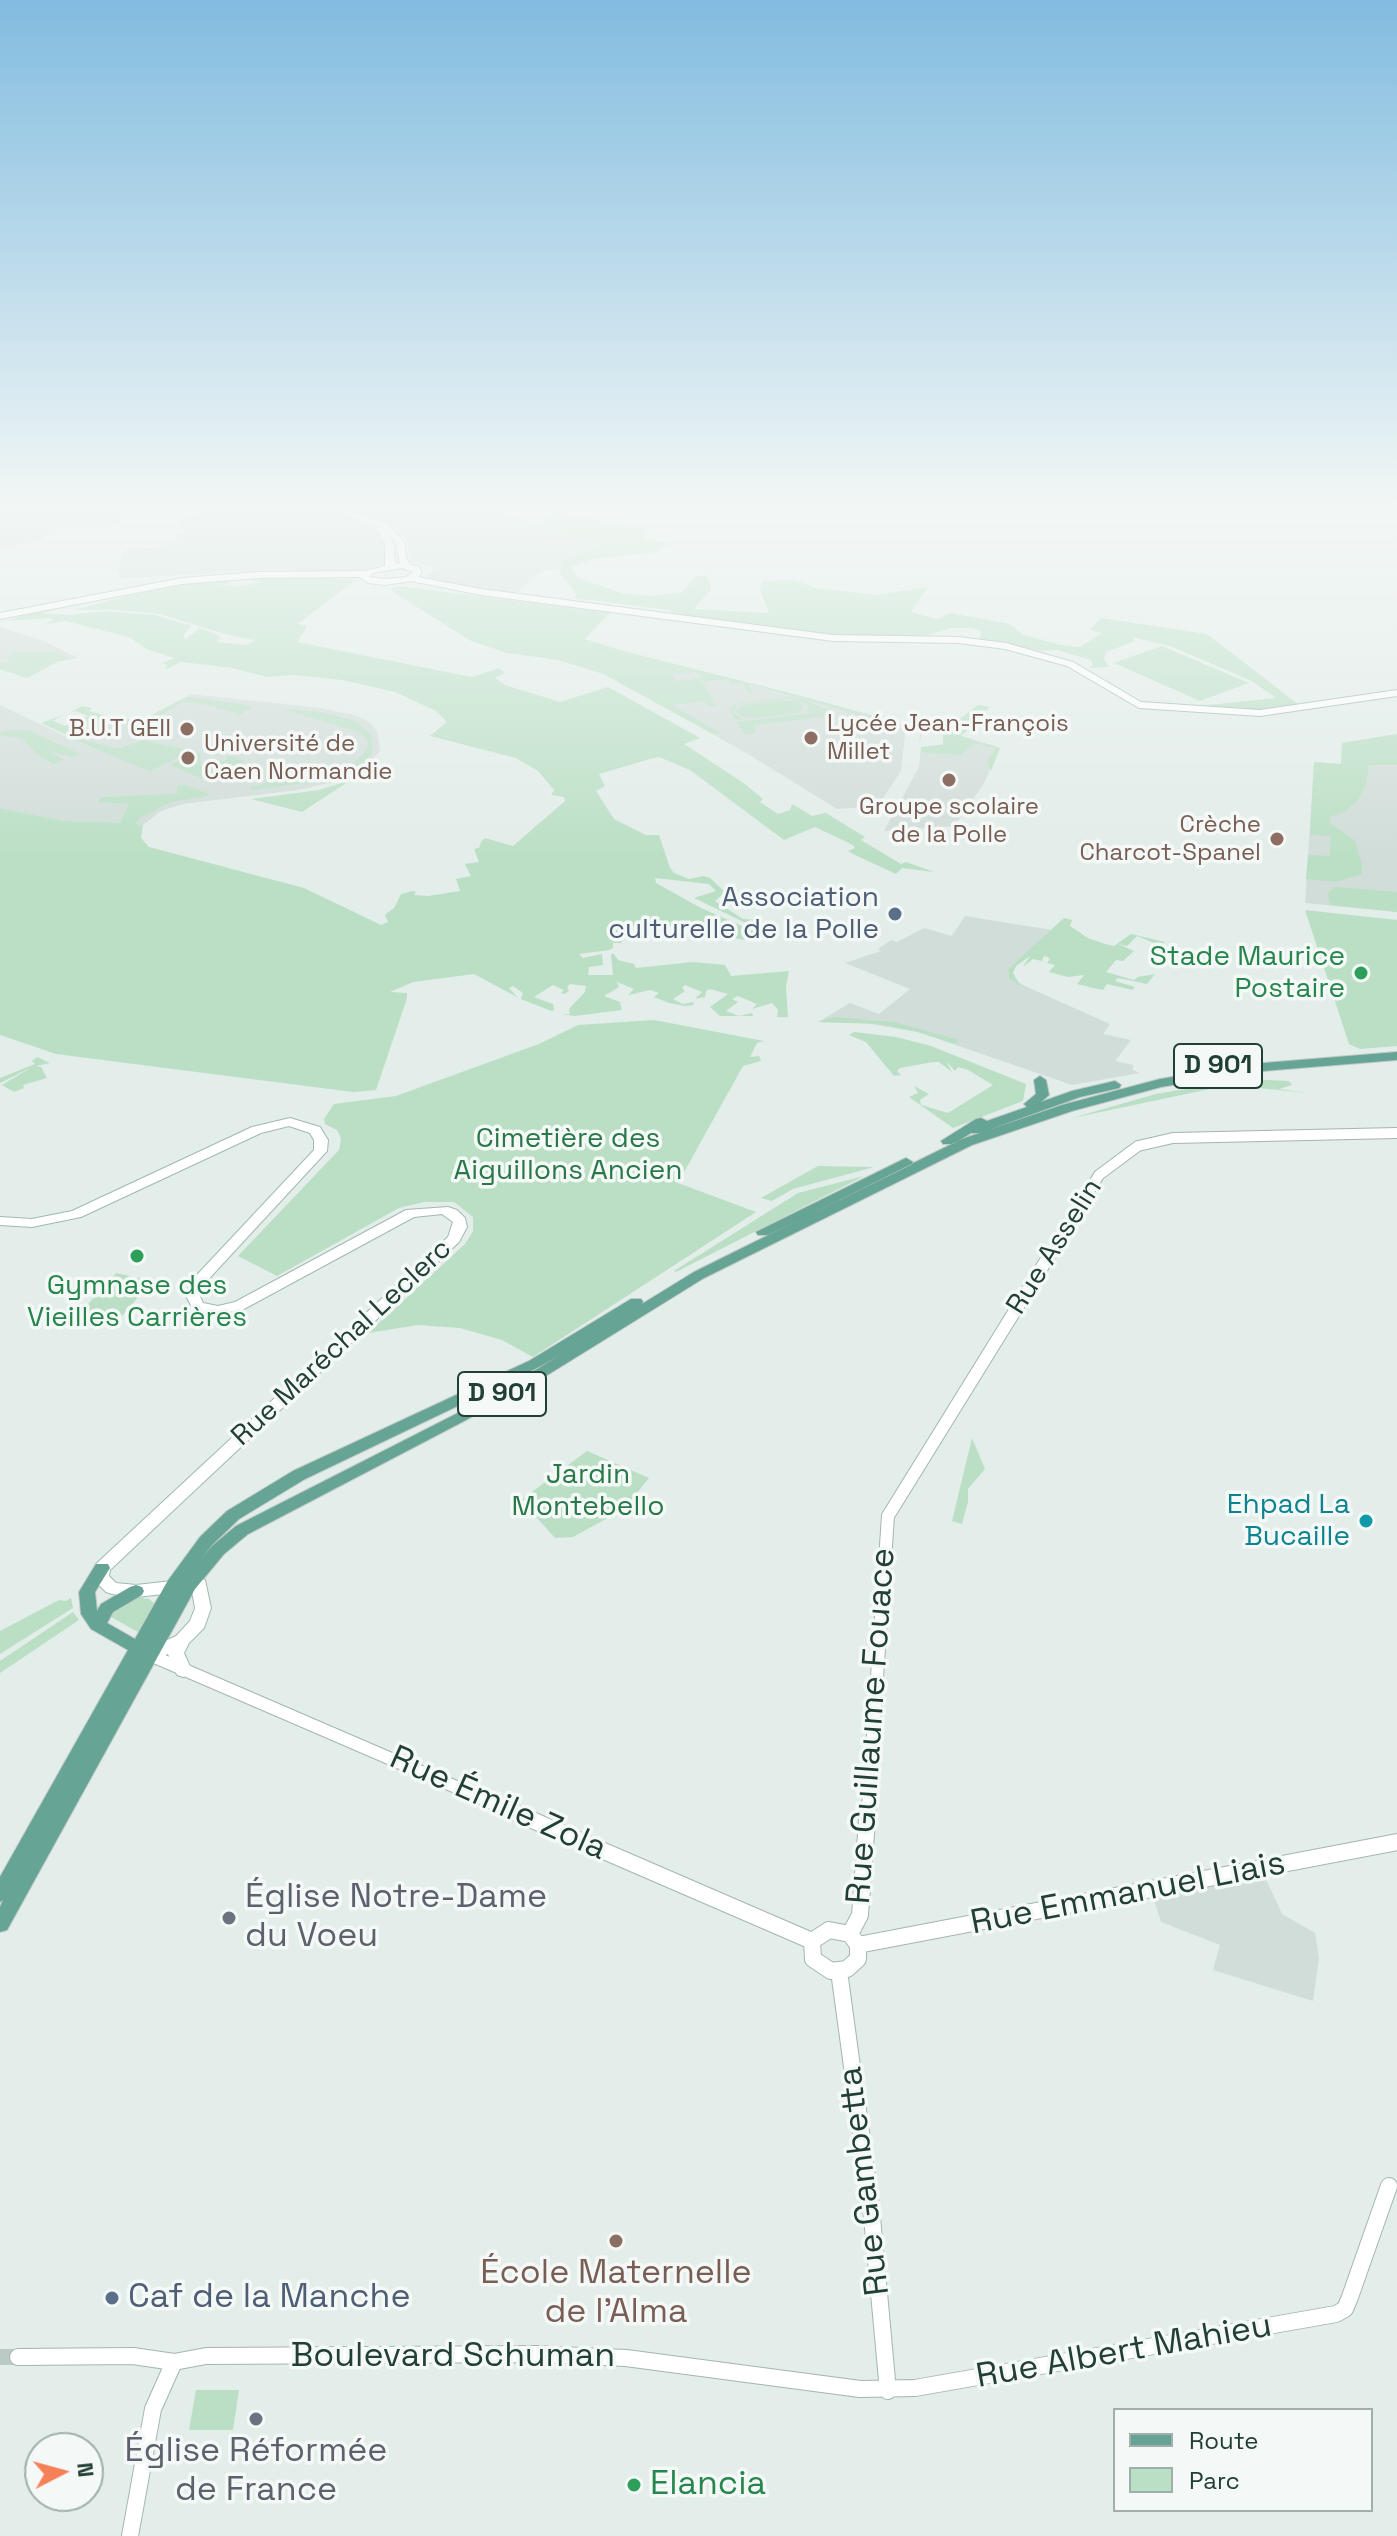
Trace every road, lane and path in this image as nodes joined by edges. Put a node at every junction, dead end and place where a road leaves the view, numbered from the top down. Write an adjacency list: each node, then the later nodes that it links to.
1 (3, 620): 3 (main road)
2 (698, 620): 4 (main road)
3 (8, 629)
4 (1397, 693)
5 (1397, 1049): 7 (main road, D 901)
6 (1397, 1056): 9 (main road, D 901)
7 (1076, 1094): 9 (main road); 9 (main road)
8 (1397, 1133): 12 (street, Rue Asselin)
9 (957, 1144): 10 (main road, D 901)
10 (819, 1210): 14 (main road, D 901); 14 (main road, D 901)
11 (0, 1221): 13 (main road, Rue Maréchal Leclerc)
12 (888, 1516): 23 (street, Rue Guillaume Fouace)
13 (102, 1568): 15 (main road); 16 (main road)
14 (181, 1585): 15 (main road); 17 (main road); 18 (main road, D 901)
15 (136, 1591): 16 (main road)
16 (97, 1625): 18 (main road)
17 (182, 1640): 18 (main road); 19 (main road)
18 (144, 1652): 19 (street, Rue Émile Zola); 21 (main road, D 901); 22 (main road, D 901)
19 (183, 1671): 24 (street, Rue Émile Zola)
20 (1397, 1842): 23 (street, Rue Emmanuel Liais)
21 (0, 1894)
22 (0, 1924)
23 (854, 1940): 24 (street); 25 (street)
24 (812, 1941): 25 (street)
25 (839, 1971): 29 (street, Rue Gambetta)
26 (1389, 2186): 29 (street, Rue Albert Mahieu)
27 (18, 2357): 28 (street, Boulevard Schuman)
28 (174, 2362): 29 (street, Boulevard Schuman); 30 (street)
29 (888, 2391)
30 (130, 2536)

